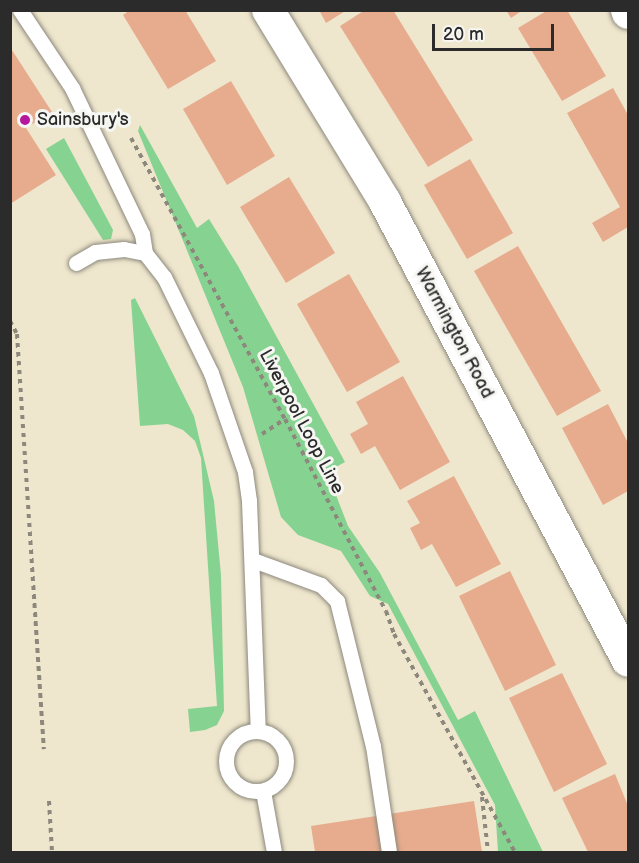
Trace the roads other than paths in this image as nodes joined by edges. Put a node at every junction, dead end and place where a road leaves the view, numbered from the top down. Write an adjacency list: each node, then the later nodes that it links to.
1 (20, 10): 3 (lane)
2 (268, 10): 6 (street, Warmington Road)
3 (145, 253): 4 (lane); 5 (lane)
4 (76, 263)
5 (253, 560): 7 (lane); 10 (lane)
6 (628, 661)
7 (258, 732): 8 (lane); 8 (lane)
8 (263, 791): 9 (lane)
9 (274, 852)
10 (390, 852)

